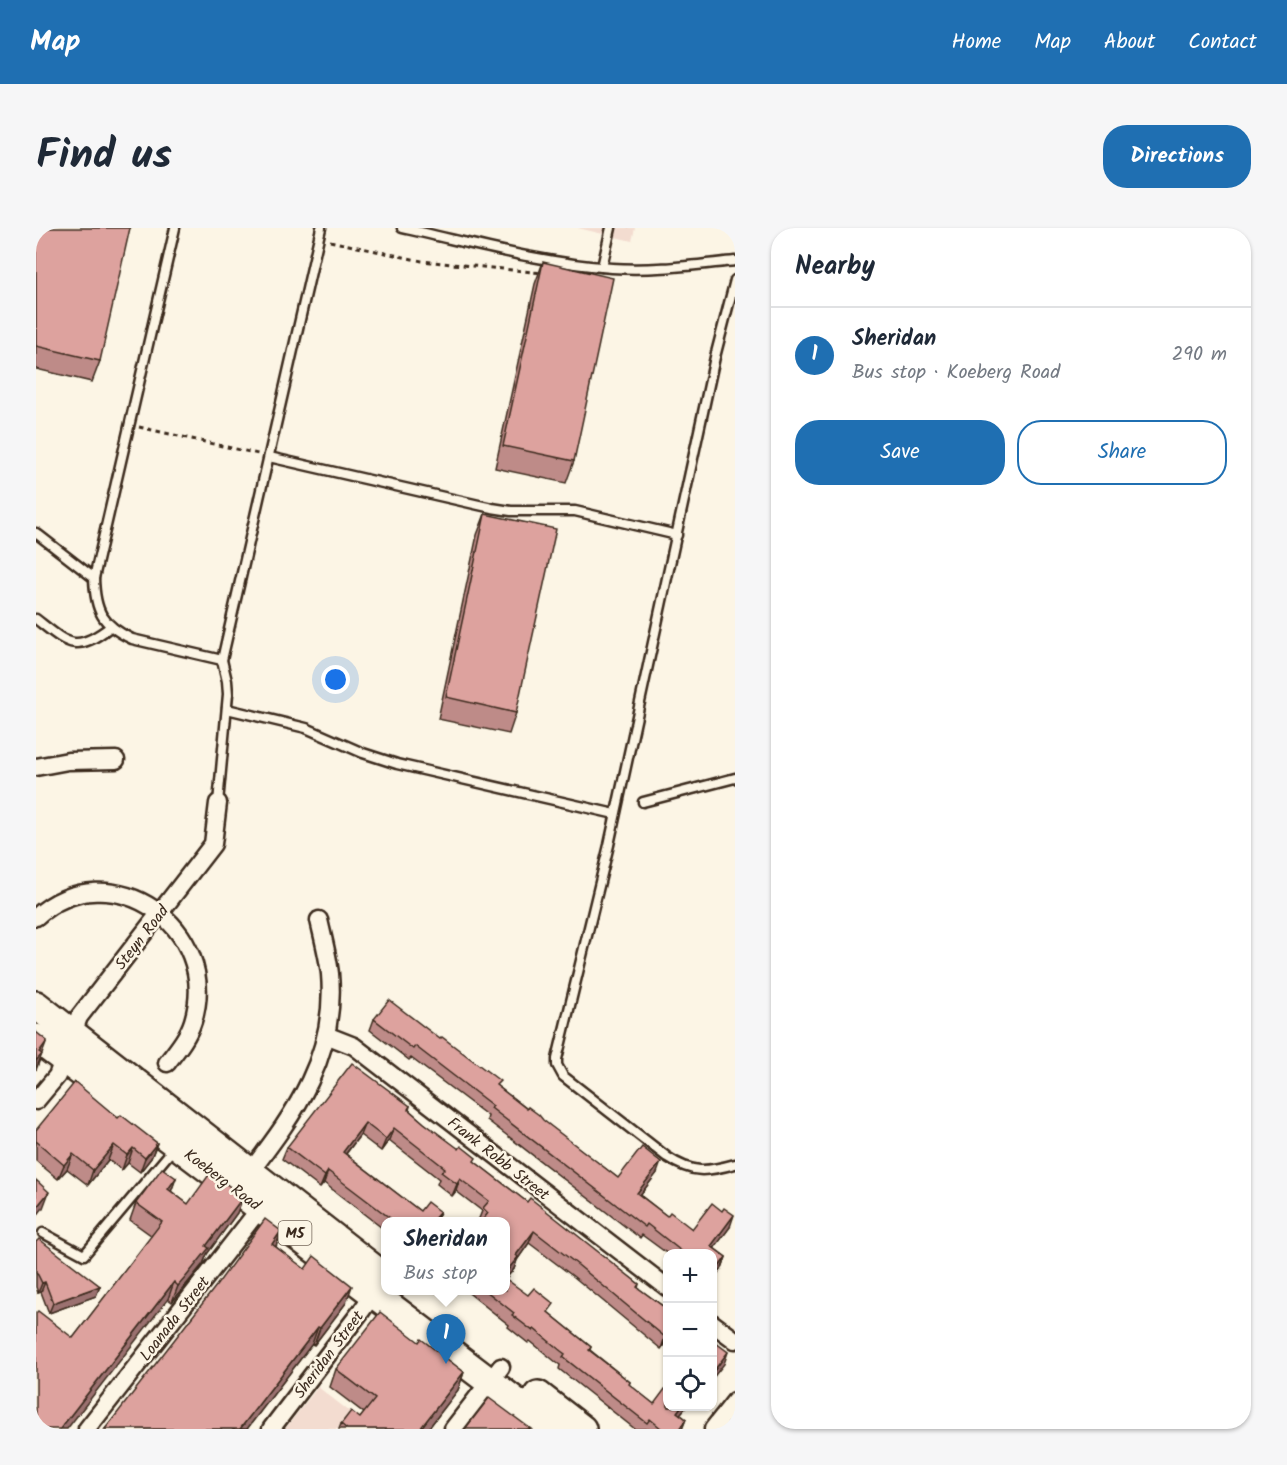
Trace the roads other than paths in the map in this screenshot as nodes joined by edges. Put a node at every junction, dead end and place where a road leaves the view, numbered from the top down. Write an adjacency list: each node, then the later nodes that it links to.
1 (175, 228): 11 (lane)
2 (321, 228): 8 (lane)
3 (402, 228): 6 (lane)
4 (611, 228): 6 (lane)
5 (735, 261): 6 (lane)
6 (602, 267)
7 (735, 280): 10 (lane)
8 (269, 457): 10 (lane); 14 (lane)
9 (36, 533): 11 (lane)
10 (677, 534): 21 (lane)
11 (94, 579): 13 (lane)
12 (36, 620): 13 (lane)
13 (110, 627): 14 (lane)
14 (222, 660): 15 (lane)
15 (227, 708): 20 (lane); 21 (lane)
16 (116, 760): 17 (street)
17 (36, 767)
18 (735, 778): 19 (lane)
19 (643, 802)
20 (218, 803): 22 (street, Steyn Road)
21 (615, 814): 33 (lane)
22 (159, 914): 23 (street); 26 (street, Steyn Road); 30 (street)
23 (36, 917)
24 (319, 920): 27 (street)
25 (36, 1005): 26 (main road, Koeberg Road / M5)
26 (72, 1033): 29 (street, Steyn Road); 34 (main road, Koeberg Road / M5)
27 (326, 1035): 34 (street); 39 (street, Frank Robb Street)
28 (36, 1038): 29 (main road, Koeberg Road / M5)
29 (63, 1058): 31 (street, Steyn Road); 32 (main road, Koeberg Road / M5)
30 (167, 1063)
31 (36, 1101)
32 (177, 1144): 35 (main road, Koeberg Road / M5); 36 (lane)
33 (735, 1164)
34 (250, 1172): 37 (main road, Koeberg Road / M5)
35 (261, 1207): 38 (main road, Koeberg Road / M5); 46 (street, Loanada Street)
36 (43, 1233)
37 (381, 1281)
38 (381, 1282)
39 (663, 1284)
40 (381, 1290): 47 (street, Sheridan Street)
41 (398, 1295): 44 (main road, Koeberg Road / M5)
42 (717, 1327): 43 (street)
43 (735, 1340)
44 (495, 1374): 48 (street); 49 (main road, Koeberg Road / M5); 50 (main road, Koeberg Road / M5)
45 (735, 1401): 51 (street)
46 (87, 1429)
47 (271, 1429)
48 (453, 1429)
49 (552, 1429)
50 (582, 1429)
51 (713, 1429)

